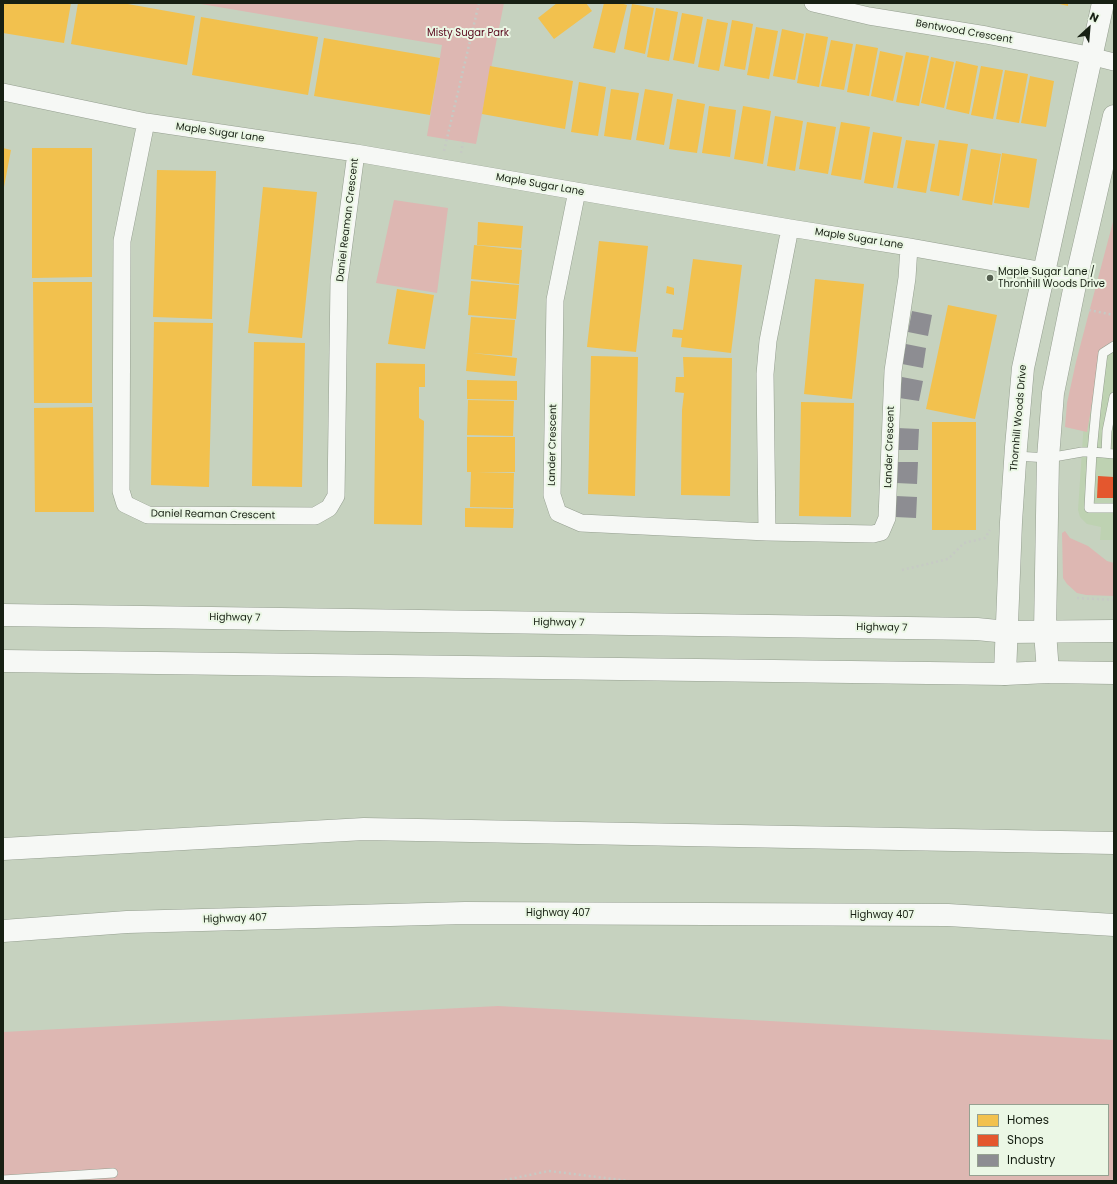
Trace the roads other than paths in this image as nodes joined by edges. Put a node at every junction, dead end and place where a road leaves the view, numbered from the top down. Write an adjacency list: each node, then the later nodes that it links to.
1 (813, 3): 3 (street, Bentwood Crescent)
2 (1103, 3): 3 (main road, Thornhill Woods Drive)
3 (1092, 56): 4 (street, Bentwood Crescent); 12 (main road, Thornhill Woods Drive)
4 (1114, 62)
5 (3, 92): 7 (street, Maple Sugar Lane)
6 (1114, 116): 13 (main road)
7 (146, 122): 8 (street, Maple Sugar Lane); 8 (street, Daniel Reaman Crescent)
8 (356, 153): 9 (street, Maple Sugar Lane)
9 (577, 191): 10 (street, Maple Sugar Lane); 21 (street, Lander Crescent)
10 (790, 228): 11 (street, Maple Sugar Lane); 21 (street)
11 (910, 247): 12 (street, Maple Sugar Lane); 21 (street, Lander Crescent)
12 (1044, 272): 13 (street, Maple Sugar Lane); 18 (main road, Thornhill Woods Drive)
13 (1076, 280): 19 (main road)
14 (1114, 346): 16 (lane)
15 (1114, 397): 17 (lane)
16 (1092, 452): 17 (lane); 19 (lane); 20 (lane)
17 (1110, 454)
18 (1016, 456): 19 (lane); 24 (main road, Thornhill Woods Drive)
19 (1048, 458): 25 (main road)
20 (1114, 508)
21 (766, 532)
22 (3, 615): 24 (main road, Highway 7)
23 (1114, 631): 25 (main road, Highway 7)
24 (1007, 632): 25 (main road, Highway 7); 29 (main road, Thornhill Woods Drive)
25 (1045, 632): 27 (main road)
26 (3, 661): 29 (main road)
27 (1048, 672): 28 (main road); 29 (main road)
28 (1114, 673)
29 (1005, 674)
30 (1114, 843): 31 (main road)
31 (3, 849)
32 (1114, 925): 33 (main road, Highway 407)
33 (3, 931)
34 (113, 1173): 35 (lane)
35 (3, 1180)

